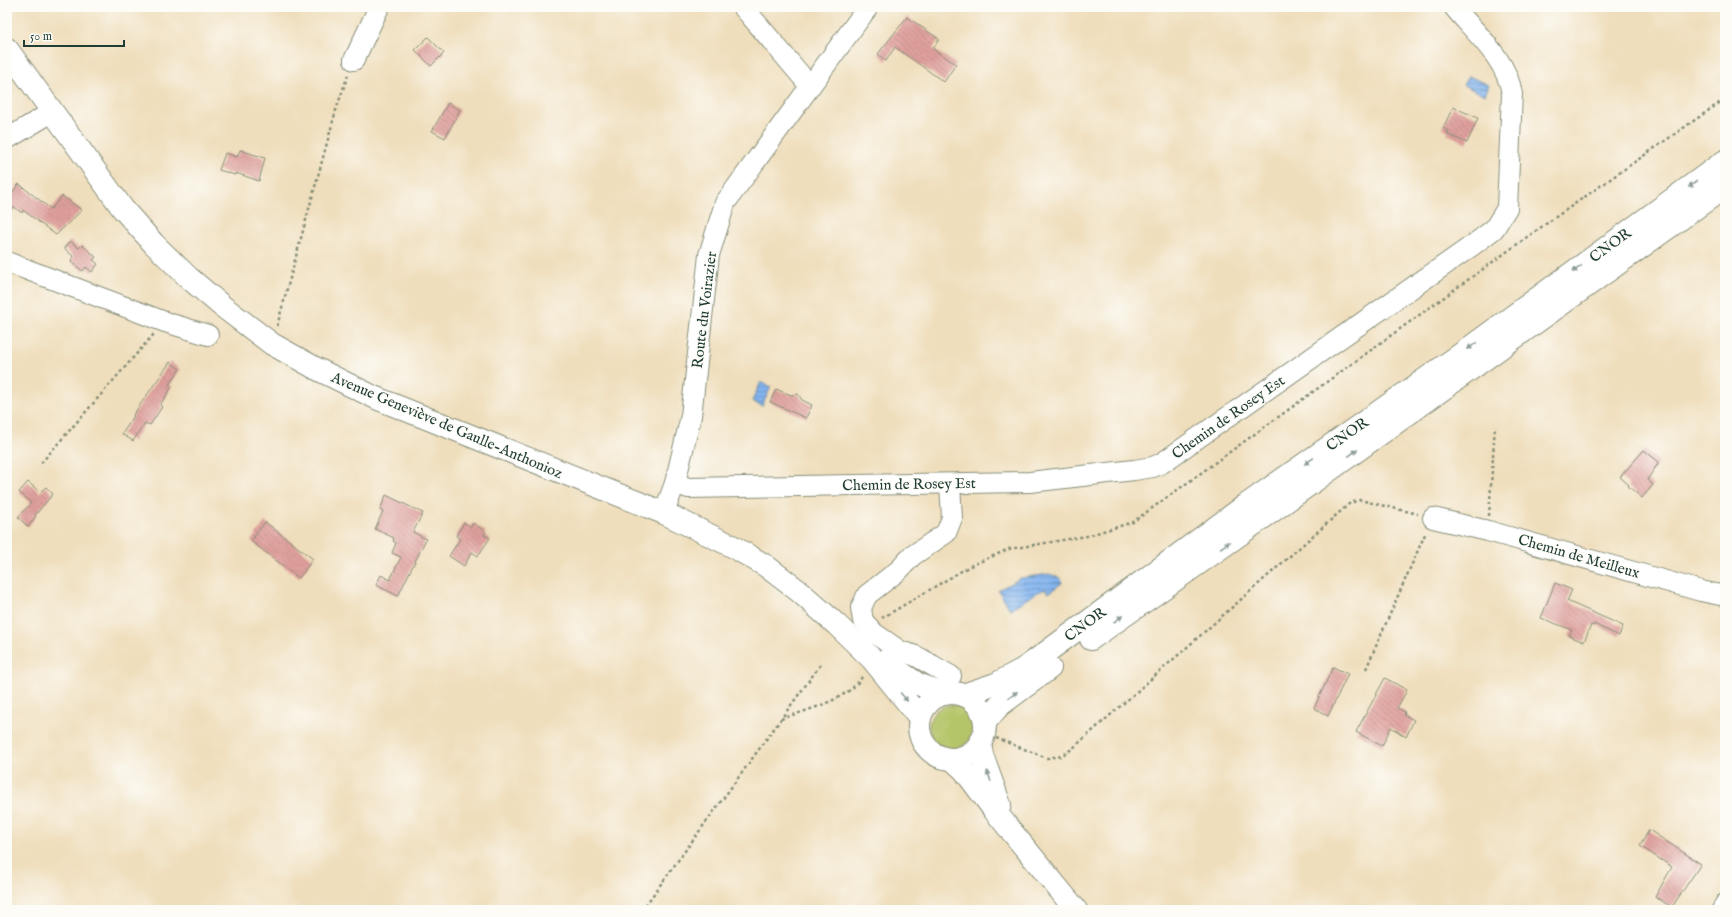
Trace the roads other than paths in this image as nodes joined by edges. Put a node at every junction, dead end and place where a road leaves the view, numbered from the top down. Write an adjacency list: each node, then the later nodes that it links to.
1 (379, 7): 6 (street)
2 (742, 7): 7 (street)
3 (868, 7): 7 (street, Route du Voirazier)
4 (1454, 7): 15 (street, Chemin de Rosey Est)
5 (7, 49): 8 (main road, Avenue Geneviève de Gaulle-Anthonioz)
6 (354, 60)
7 (810, 86): 14 (street, Route du Voirazier)
8 (52, 112): 9 (street); 16 (main road, Avenue Geneviève de Gaulle-Anthonioz)
9 (7, 139)
10 (1725, 161): 20 (main road, CNOR, one-way to 20)
11 (1725, 187): 22 (main road, CNOR, one-way to 11)
12 (7, 262): 13 (street)
13 (208, 335)
14 (675, 483): 15 (street, Chemin de Rosey Est); 16 (street, Route du Voirazier)
15 (950, 484): 20 (street)
16 (664, 513): 19 (main road, Avenue Geneviève de Gaulle-Anthonioz)
17 (1432, 518): 18 (street, Chemin de Meilleux)
18 (1725, 596)
19 (866, 653): 20 (main road, Avenue Geneviève de Gaulle-Anthonioz); 21 (main road, Avenue Geneviève de Gaulle-Anthonioz, one-way to 21)
20 (953, 688): 21 (main road); 22 (main road)
21 (920, 718): 23 (main road)
22 (983, 733): 23 (main road); 24 (main road, one-way to 22)
23 (952, 759): 24 (main road)
24 (1016, 837): 26 (main road)
25 (1725, 904): 27 (street)
26 (1076, 910)
27 (1722, 910)

